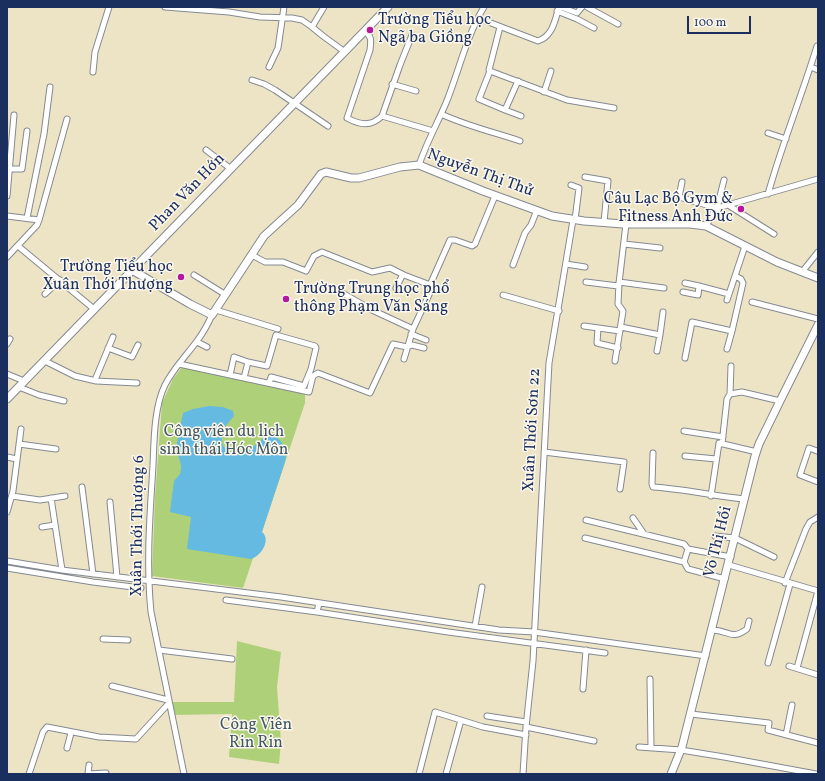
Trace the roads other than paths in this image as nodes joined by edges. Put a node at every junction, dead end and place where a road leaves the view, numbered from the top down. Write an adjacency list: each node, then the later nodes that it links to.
1 (109, 7): 25 (street)
2 (165, 7): 10 (street)
3 (284, 7): 10 (street)
4 (324, 7): 13 (street)
5 (388, 7): 16 (street, Phan Văn Hớn)
6 (484, 7): 11 (street)
7 (582, 7): 9 (street)
8 (587, 7): 12 (street)
9 (559, 8): 14 (street); 15 (street)
10 (283, 17): 13 (street); 20 (street)
11 (478, 18): 14 (street); 35 (street)
12 (618, 24)
13 (312, 27): 19 (street)
14 (500, 27): 23 (street)
15 (594, 28)
16 (365, 31): 19 (street, Phan Văn Hớn); 37 (street)
17 (412, 35): 28 (street)
18 (818, 46): 21 (street)
19 (346, 52): 32 (street, Phan Văn Hớn)
20 (269, 67)
21 (811, 67): 22 (street); 44 (street)
22 (818, 70)
23 (490, 71): 27 (street); 34 (street)
24 (551, 71): 31 (street)
25 (93, 72)
26 (252, 80): 32 (street)
27 (518, 81): 31 (street); 34 (street)
28 (392, 84): 30 (street); 37 (street)
29 (50, 87): 62 (street)
30 (416, 91)
31 (544, 92): 33 (street)
32 (294, 104): 40 (street); 49 (street, Phan Văn Hớn)
33 (614, 108)
34 (505, 110): 38 (street)
35 (441, 114): 42 (street); 45 (street)
36 (14, 115): 48 (street)
37 (382, 116): 42 (street)
38 (521, 116)
39 (67, 119): 63 (street)
40 (328, 126)
41 (27, 131): 48 (street)
42 (433, 131): 47 (street)
43 (768, 133): 44 (street)
44 (786, 139): 55 (street)
45 (520, 141)
46 (206, 150): 49 (street)
47 (419, 165): 57 (street, Nguyễn Thị Thử); 74 (street, Nguyễn Thị Thử)
48 (9, 169): 56 (street)
49 (231, 169): 79 (street, Phan Văn Hớn)
50 (584, 177): 65 (street)
51 (818, 179): 55 (street)
52 (724, 180): 59 (street)
53 (682, 182): 59 (street)
54 (571, 185): 64 (street, Xuân Thới Sơn 22)
55 (768, 194): 58 (street)
56 (7, 196)
57 (495, 196): 60 (street, Nguyễn Thị Thử); 89 (street)
58 (728, 205): 59 (street); 68 (street)
59 (717, 208): 67 (street)
60 (537, 210): 64 (street, Nguyễn Thị Thử); 77 (street)
61 (7, 216): 62 (street)
62 (27, 218): 63 (street)
63 (39, 220): 70 (street)
64 (574, 220): 65 (street, Nguyễn Thị Thử); 76 (street, Xuân Thới Sơn 22)
65 (604, 222): 66 (street, Nguyễn Thị Thử)
66 (626, 224): 67 (street, Nguyễn Thị Thử); 69 (street)
67 (706, 226): 71 (street, Nguyễn Thị Thử)
68 (774, 234)
69 (624, 244): 72 (street); 88 (street)
70 (18, 246): 75 (street); 85 (street)
71 (745, 246): 80 (street, Nguyễn Thị Thử); 83 (street)
72 (660, 248)
73 (818, 252): 80 (street)
74 (252, 255): 82 (street); 97 (street, Nguyễn Thị Thử)
75 (7, 257)
76 (566, 264): 78 (street); 102 (street, Xuân Thới Sơn 22)
77 (513, 265)
78 (585, 267)
79 (132, 270): 101 (street, Phan Văn Hớn); 103 (street)
80 (802, 272): 84 (street, Nguyễn Thị Thử)
81 (194, 275): 97 (street)
82 (404, 275): 89 (street); 91 (street)
83 (735, 276): 96 (street); 112 (street)
84 (818, 278)
85 (60, 280): 94 (street); 101 (street)
86 (586, 282): 88 (street)
87 (685, 283): 90 (street)
88 (619, 284): 92 (street); 110 (street)
89 (430, 285): 111 (street)
90 (700, 286): 93 (street); 96 (street)
91 (396, 288)
92 (664, 288)
93 (683, 292)
94 (45, 294)
95 (344, 294): 111 (street)
96 (729, 294): 99 (street)
97 (226, 295): 103 (street, Nguyễn Thị Thử)
98 (503, 295): 102 (street)
99 (727, 300)
100 (752, 302): 105 (street)
101 (94, 309): 129 (street, Phan Văn Hớn)
102 (558, 311): 152 (street, Xuân Thới Sơn 22)
103 (214, 312): 109 (street); 117 (street, Xuân Thới Thượng 6)
104 (663, 312): 113 (street)
105 (818, 319)
106 (818, 325): 144 (street, Võ Thị Hồi)
107 (584, 326): 108 (street)
108 (598, 328): 110 (street); 124 (street)
109 (278, 329)
110 (621, 329): 113 (street); 124 (street)
111 (412, 331): 116 (street); 121 (street)
112 (732, 331): 125 (street); 127 (street)
113 (660, 335): 126 (street)
114 (113, 337): 122 (street)
115 (10, 339): 118 (street)
116 (426, 340)
117 (197, 342): 120 (street); 132 (street, Xuân Thới Thượng 6)
118 (7, 344)
119 (138, 345): 122 (street)
120 (207, 347)
121 (408, 347): 123 (street); 128 (street); 139 (street)
122 (108, 348): 137 (street)
123 (424, 348)
124 (618, 348): 130 (street)
125 (727, 349)
126 (657, 351)
127 (685, 358)
128 (404, 359)
129 (45, 361): 137 (street); 140 (street, Phan Văn Hớn)
130 (615, 361)
131 (248, 362): 135 (street); 136 (street); 139 (street)
132 (179, 364): 135 (street); 189 (street, Xuân Thới Thượng 6)
133 (731, 366): 141 (street)
134 (7, 374): 140 (street)
135 (230, 375): 136 (street)
136 (244, 378): 139 (street)
137 (95, 380): 138 (street)
138 (137, 383)
139 (269, 383)
140 (21, 384): 142 (street, Phan Văn Hớn); 143 (street)
141 (730, 394): 144 (street); 147 (street)
142 (7, 398)
143 (64, 401)
144 (780, 401): 153 (street, Võ Thị Hồi)
145 (21, 429): 148 (street)
146 (684, 431): 147 (street)
147 (723, 437): 149 (street)
148 (19, 444): 150 (street); 157 (street)
149 (722, 444): 153 (street); 158 (street)
150 (56, 449)
151 (817, 451): 159 (street)
152 (544, 452): 161 (street); 200 (street, Xuân Thới Sơn 22)
153 (757, 452): 166 (street, Võ Thị Hồi)
154 (653, 453): 164 (street)
155 (685, 456): 158 (street)
156 (7, 457): 157 (street)
157 (17, 459): 162 (street)
158 (716, 459): 164 (street)
159 (818, 482)
160 (82, 487): 186 (street)
161 (620, 489)
162 (12, 496): 165 (street); 168 (street)
163 (65, 496): 165 (street)
164 (711, 496): 166 (street)
165 (51, 498): 172 (street)
166 (744, 499): 177 (street, Võ Thị Hồi)
167 (110, 502): 187 (street)
168 (7, 512)
169 (818, 517): 190 (street)
170 (632, 518): 174 (street)
171 (586, 520): 174 (street)
172 (55, 525): 173 (street); 185 (street)
173 (42, 527)
174 (644, 534): 178 (street)
175 (715, 536): 177 (street)
176 (586, 538): 182 (street)
177 (735, 538): 179 (street, Võ Thị Hồi); 180 (street)
178 (688, 549): 179 (street); 182 (street)
179 (731, 556): 183 (street, Võ Thị Hồi)
180 (774, 557)
181 (7, 561): 185 (street)
182 (684, 562): 188 (street)
183 (729, 565): 188 (street, Võ Thị Hồi); 190 (street)
184 (7, 568): 192 (street)
185 (62, 570): 186 (street)
186 (93, 574): 187 (street)
187 (117, 576): 189 (street)
188 (725, 579): 199 (street, Võ Thị Hồi)
189 (149, 581): 195 (street); 204 (street, Xuân Thới Thượng 6)
190 (788, 583): 193 (street); 209 (street)
191 (482, 587): 198 (street)
192 (141, 588)
193 (818, 591): 211 (street)
194 (226, 600): 196 (street)
195 (319, 603): 196 (street); 198 (street)
196 (317, 612): 203 (street)
197 (749, 620): 199 (street)
198 (475, 626): 200 (street)
199 (712, 630): 207 (street, Võ Thị Hồi)
200 (534, 632): 203 (street, Xuân Thới Sơn 22); 207 (street)
201 (103, 639): 202 (street)
202 (128, 640)
203 (533, 643): 205 (street); 221 (street, Xuân Thới Sơn 22)
204 (159, 650): 208 (street); 216 (street, Xuân Thới Thượng 6)
205 (586, 650): 206 (street); 215 (street)
206 (605, 653)
207 (706, 656): 218 (street, Võ Thị Hồi)
208 (232, 659)
209 (768, 663)
210 (789, 666): 211 (street)
211 (797, 668): 212 (street)
212 (818, 675)
213 (650, 679): 228 (street)
214 (112, 686): 216 (street)
215 (583, 689)
216 (169, 702): 222 (street); 235 (street, Xuân Thới Thượng 6)
217 (792, 705): 224 (street)
218 (691, 714): 224 (street); 230 (street, Võ Thị Hồi)
219 (487, 716): 221 (street)
220 (461, 720): 223 (street); 236 (street); 237 (street)
221 (526, 724): 223 (street, Xuân Thới Sơn 22); 225 (street)
222 (71, 733): 229 (street); 233 (street)
223 (526, 735): 238 (street, Xuân Thới Sơn 22)
224 (786, 735): 226 (street)
225 (594, 740)
226 (818, 743)
227 (639, 747): 228 (street)
228 (651, 747): 230 (street)
229 (66, 748)
230 (681, 750): 239 (street, Võ Thị Hồi); 240 (street)
231 (88, 765): 234 (street)
232 (106, 773): 234 (street)
233 (29, 774)
234 (88, 774)
235 (184, 774)
236 (419, 774)
237 (446, 774)
238 (523, 774)
239 (671, 774)
240 (816, 774)

